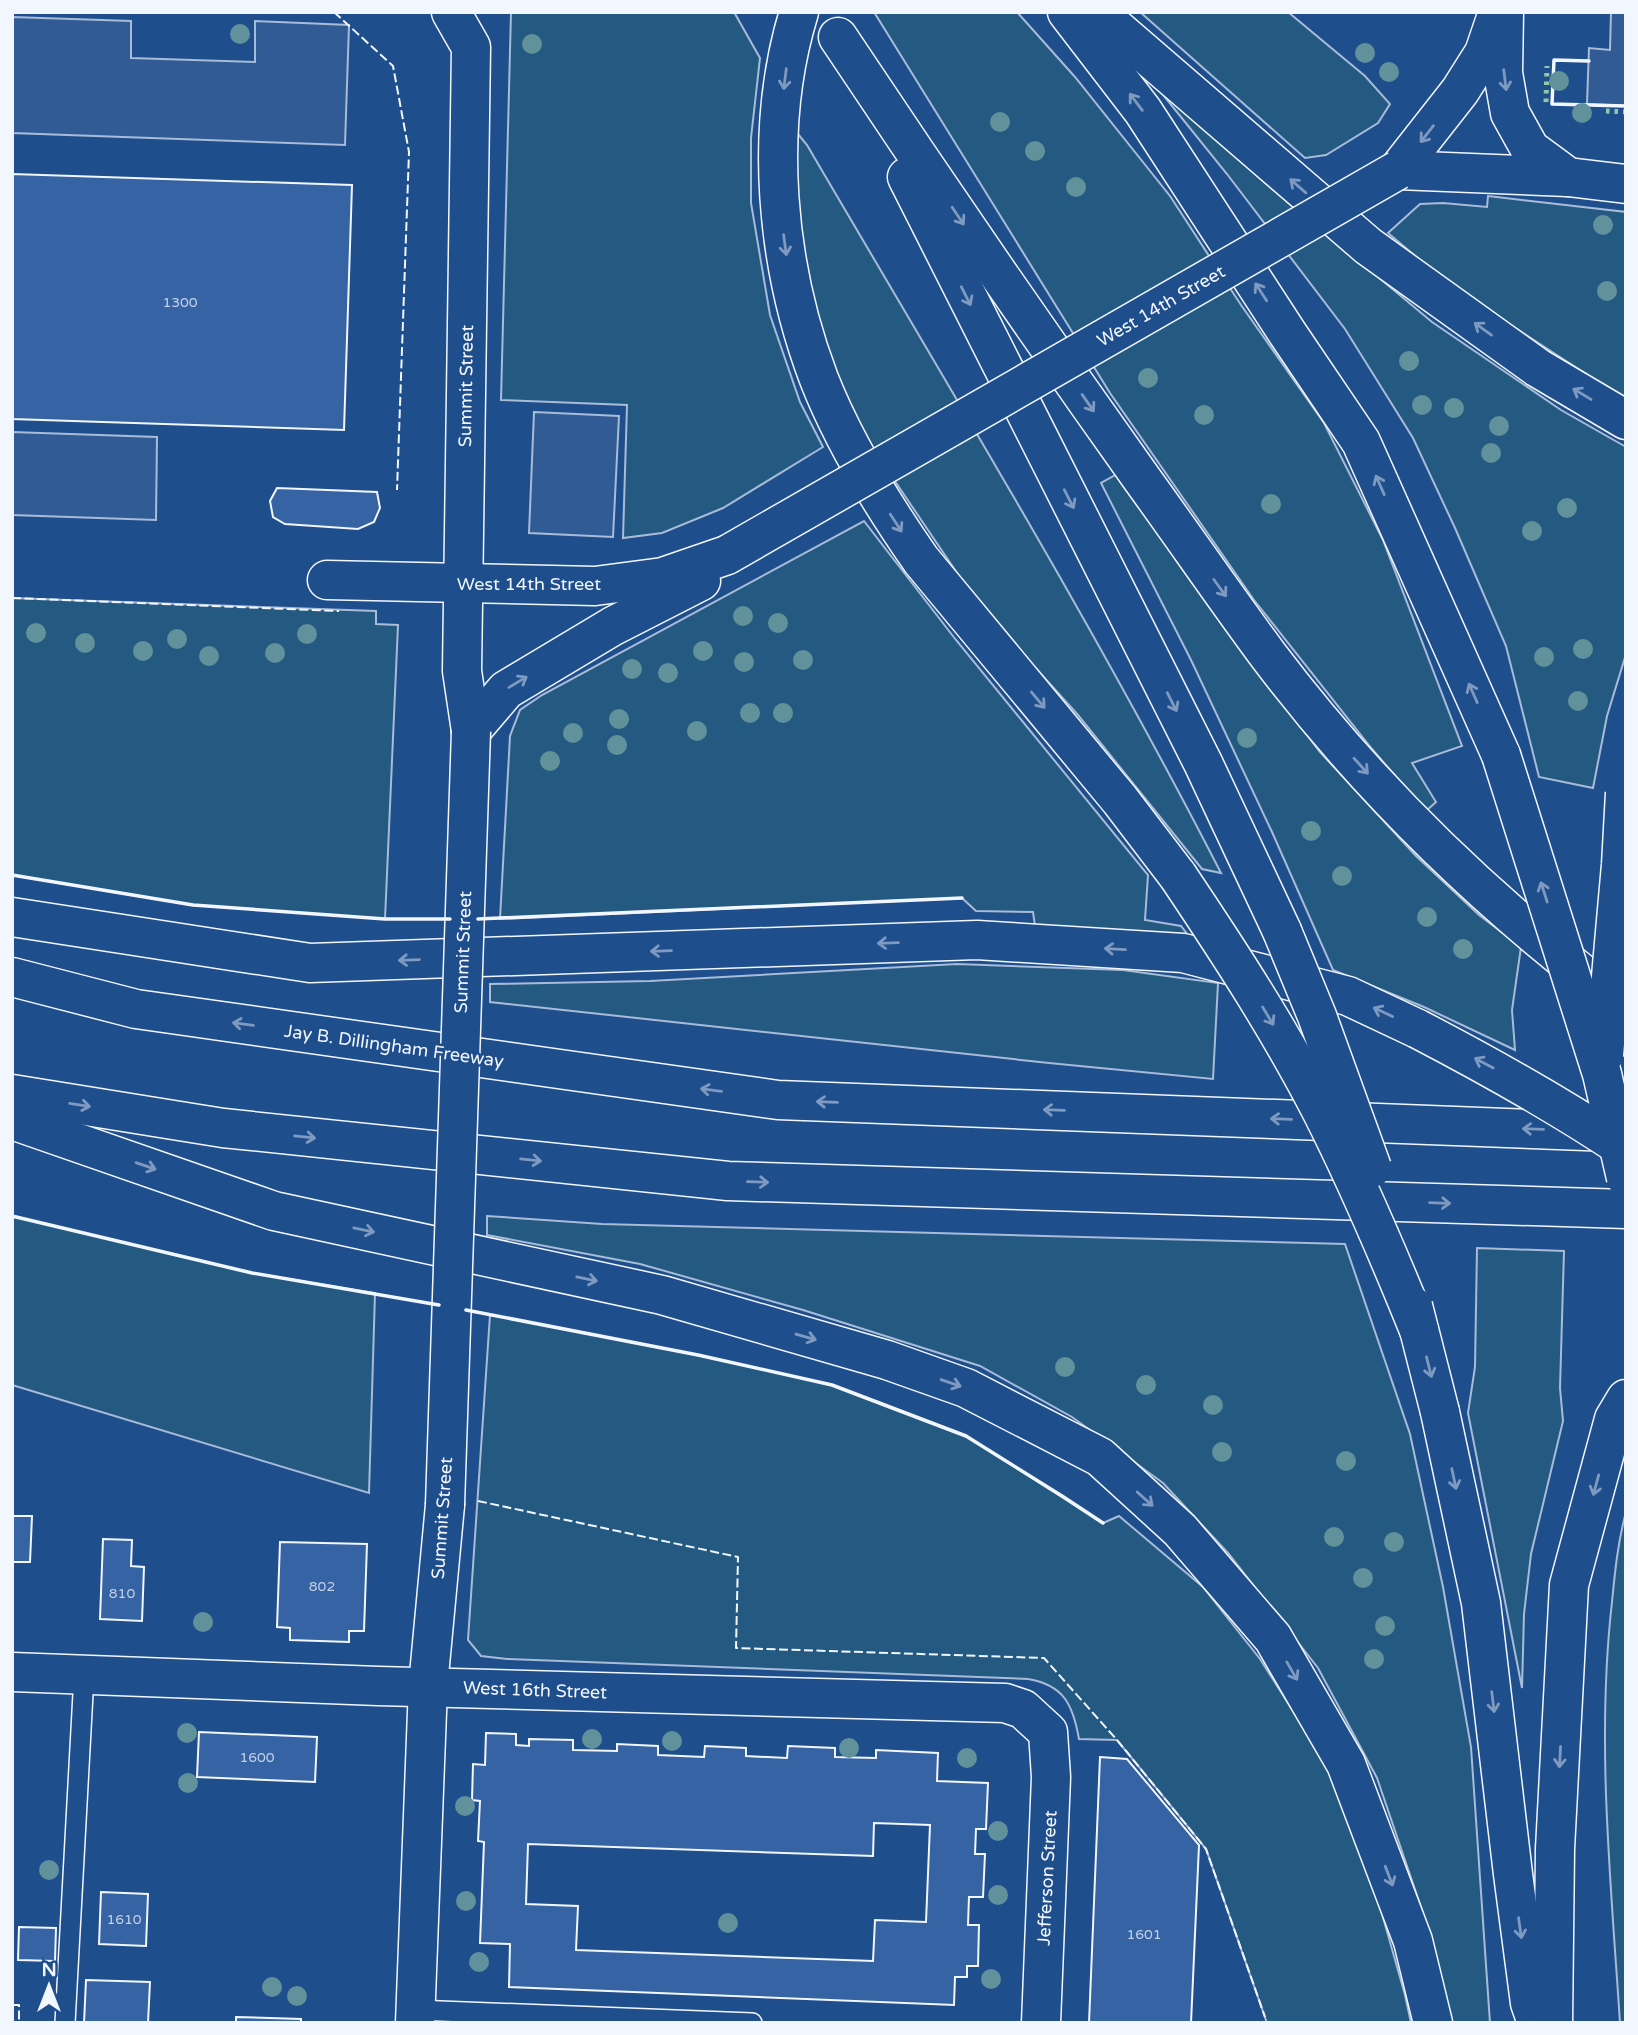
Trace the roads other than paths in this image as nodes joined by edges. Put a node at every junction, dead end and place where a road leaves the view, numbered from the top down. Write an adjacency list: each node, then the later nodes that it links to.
1 (451, 12): 14 (main road, Summit Street)
2 (799, 12): 27 (main road, one-way to 27, bridge)
3 (1068, 12): 20 (main road, one-way to 3, bridge)
4 (1097, 12): 11 (main road, one-way to 4)
5 (1498, 12): 8 (main road, one-way to 8)
6 (1504, 12): 9 (main road, one-way to 9)
7 (831, 25): 19 (main road, one-way to 19); 27 (main road, one-way to 27, bridge)
8 (1398, 170): 9 (main road); 12 (main road, West 14th Street, bridge)
9 (1568, 177): 10 (main road)
10 (1626, 184)
11 (1626, 420)
12 (727, 555): 14 (main road, West 14th Street); 15 (main road, West 14th Street, one-way to 12)
13 (327, 580): 14 (main road, West 14th Street)
14 (463, 584): 15 (main road, Summit Street)
15 (471, 731): 31 (main road, Summit Street, bridge)
16 (1625, 789): 20 (main road, bridge)
17 (12, 917): 24 (main road, one-way to 17, bridge)
18 (12, 977): 23 (main road, Jay B. Dillingham Freeway, one-way to 18)
19 (1626, 1009)
20 (1602, 1074): 25 (main road, bridge)
21 (12, 1094): 26 (main road, one-way to 26)
22 (12, 1120): 38 (main road, one-way to 38)
23 (1626, 1132)
24 (1626, 1150)
25 (1626, 1178)
26 (1626, 1209)
27 (1419, 1330): 39 (main road, one-way to 39, bridge)
28 (1620, 1409): 40 (main road, one-way to 40)
29 (12, 1672): 30 (main road, West 16th Street)
30 (83, 1675): 31 (main road, West 16th Street); 35 (lane)
31 (428, 1686): 32 (main road, West 16th Street); 33 (main road, Summit Street)
32 (1048, 1732): 37 (main road, Jefferson Street)
33 (415, 2016): 34 (lane)
34 (719, 2022): 36 (lane)
35 (65, 2023)
36 (752, 2023)
37 (1041, 2023)
38 (1433, 2023)
39 (1536, 2023)
40 (1553, 2023)

